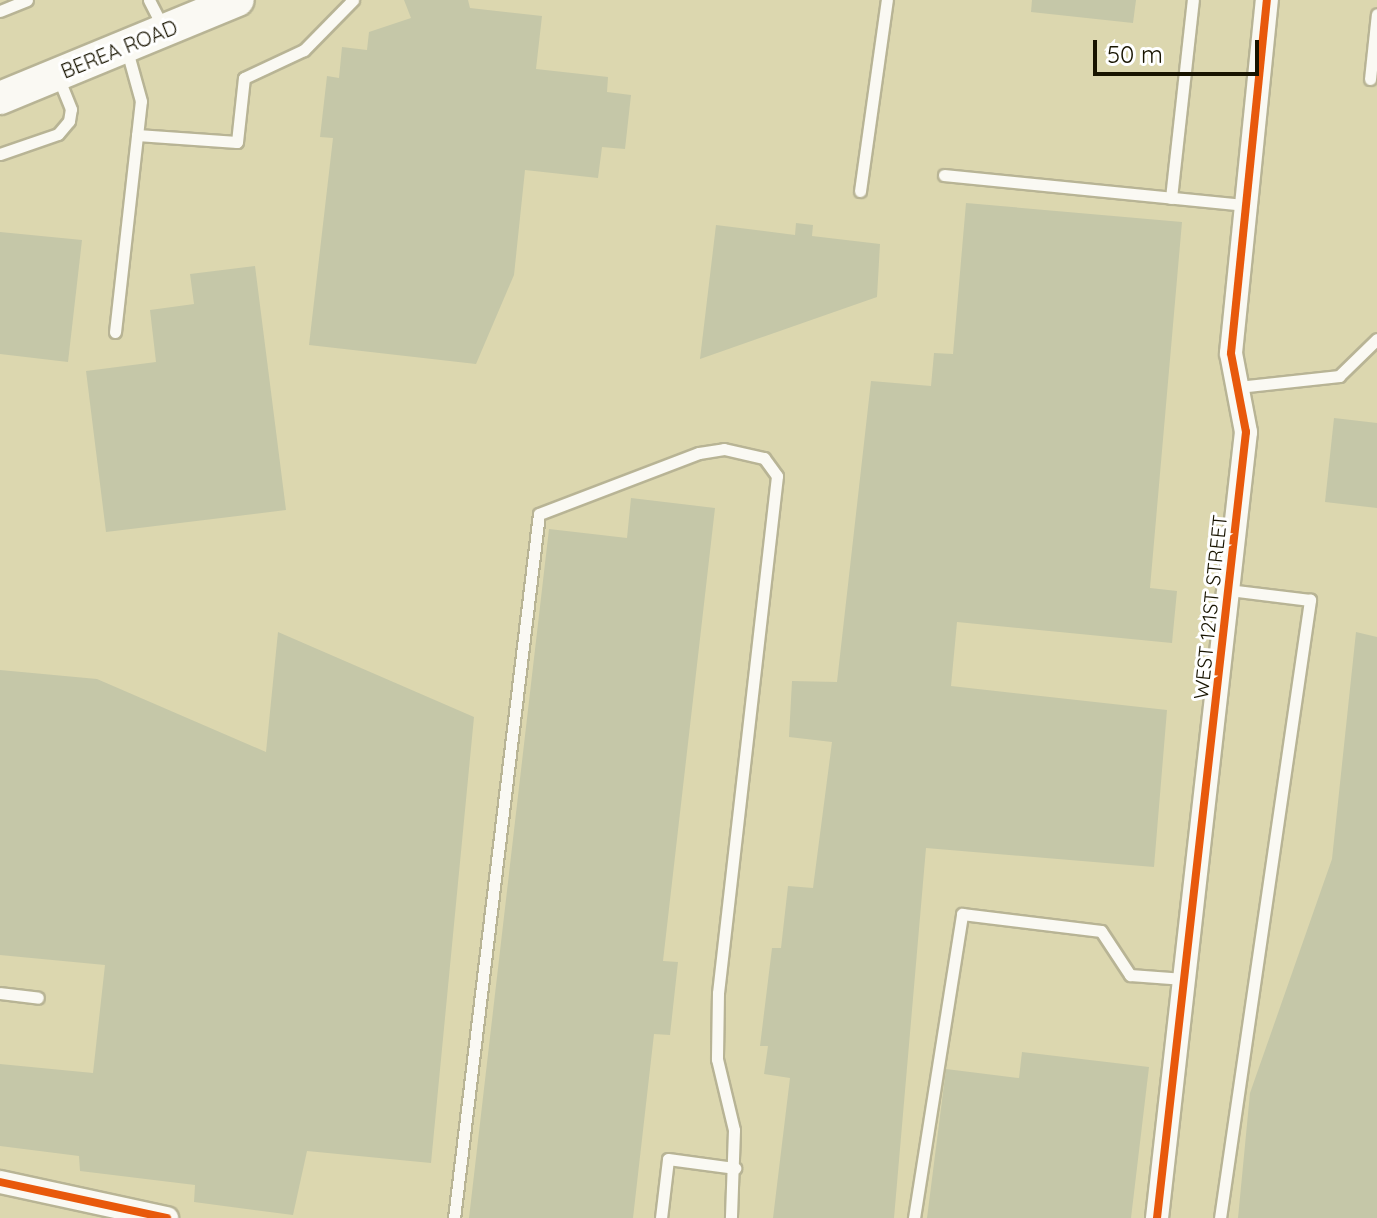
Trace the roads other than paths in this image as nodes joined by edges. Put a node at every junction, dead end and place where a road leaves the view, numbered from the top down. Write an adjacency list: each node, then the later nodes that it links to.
1 (27, 0): 8 (lane)
2 (149, 0): 10 (lane)
3 (238, 0): 10 (main road, BEREA ROAD)
4 (353, 0): 15 (lane)
5 (887, 0): 18 (lane)
6 (1193, 0): 19 (lane)
7 (1267, 0): 20 (street, WEST 121ST STREET)
8 (0, 11)
9 (1377, 14): 13 (lane)
10 (165, 30): 11 (main road, BEREA ROAD)
11 (126, 46): 12 (main road, BEREA ROAD); 15 (lane)
12 (57, 75): 14 (main road, BEREA ROAD); 16 (lane)
13 (1370, 79)
14 (0, 98)
15 (137, 135): 21 (lane)
16 (0, 154)
17 (944, 175): 19 (lane)
18 (860, 191)
19 (1171, 198): 20 (lane)
20 (1246, 205): 23 (street, WEST 121ST STREET)
21 (115, 332)
22 (1377, 339): 23 (lane)
23 (1238, 387): 24 (street, WEST 121ST STREET)
24 (1228, 590): 25 (street, WEST 121ST STREET); 36 (lane)
25 (1184, 979): 34 (lane); 35 (street, WEST 121ST STREET)
26 (0, 993): 27 (lane)
27 (38, 998)
28 (735, 1168): 31 (lane); 32 (lane); 33 (lane)
29 (0, 1182): 30 (street)
30 (167, 1218)
31 (454, 1218)
32 (661, 1218)
33 (731, 1218)
34 (914, 1218)
35 (1157, 1218)
36 (1220, 1218)

